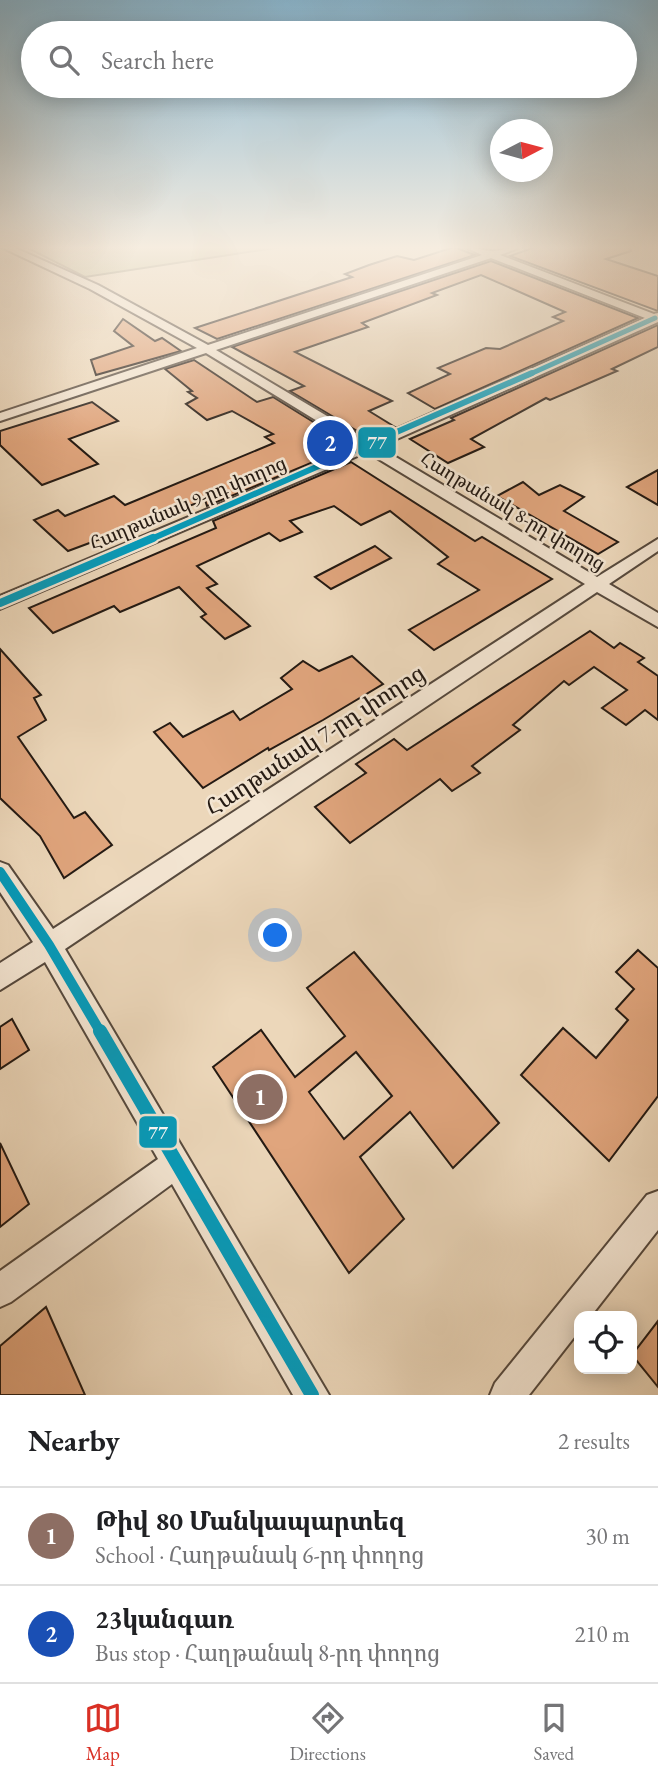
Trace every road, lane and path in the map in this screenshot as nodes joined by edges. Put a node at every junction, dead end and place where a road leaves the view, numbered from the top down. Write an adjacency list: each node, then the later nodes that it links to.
1 (140, 312): 4 (street, Հաղթանակ 8-րդ փողոց)
2 (317, 312): 4 (street)
3 (657, 318): 6 (street, Հաղթանակ 9-րդ փողոց)
4 (207, 349): 5 (street); 6 (street, Հաղթանակ 8-րդ փողոց)
5 (0, 417)
6 (367, 447): 8 (street, Հաղթանակ 8-րդ փողոց); 9 (street, Հաղթանակ 9-րդ փողոց)
7 (658, 544): 8 (street, Հաղթանակ 7-րդ փողոց)
8 (598, 583): 10 (street, Հաղթանակ 8-րդ փողոց); 12 (street, Հաղթանակ 7-րդ փողոց)
9 (0, 603)
10 (658, 621)
11 (0, 872): 12 (street)
12 (49, 945): 13 (street, Հաղթանակ 7-րդ փողոց); 14 (street)
13 (0, 978)
14 (177, 1163): 16 (street); 17 (street)
15 (658, 1206): 18 (street)
16 (0, 1291)
17 (312, 1395)
18 (507, 1395)

